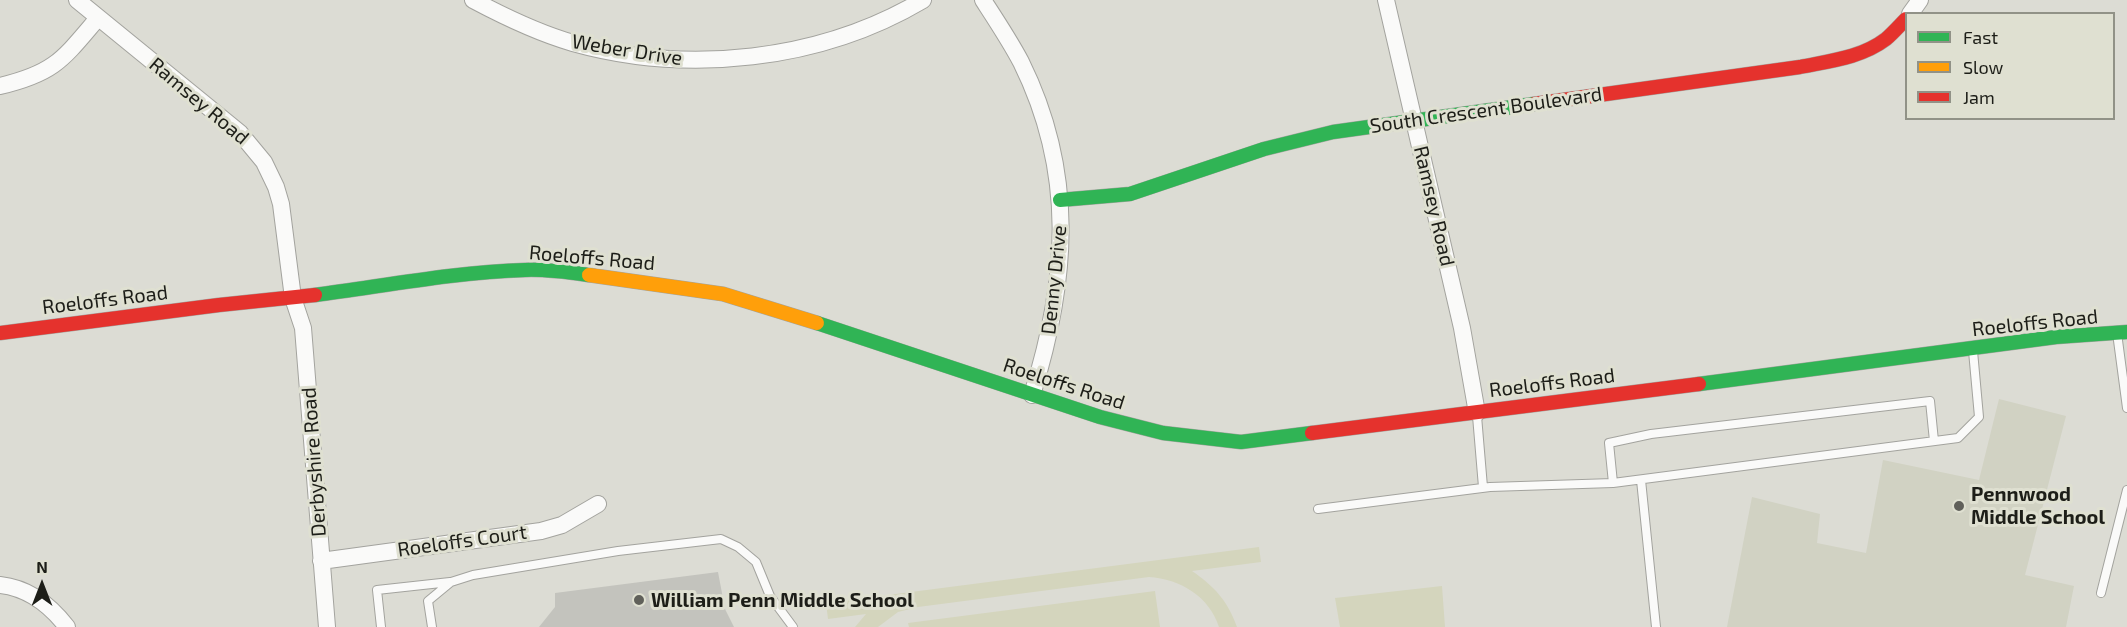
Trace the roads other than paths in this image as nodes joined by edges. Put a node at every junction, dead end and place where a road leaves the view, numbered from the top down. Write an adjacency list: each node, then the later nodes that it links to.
1 (77, 0): 6 (street, Ramsey Road)
2 (472, 0): 3 (street, Weber Drive)
3 (923, 0)
4 (983, 0): 10 (street, Denny Drive)
5 (1386, 0): 9 (street, Ramsey Road)
6 (98, 18): 8 (street); 11 (street, Ramsey Road)
7 (1905, 20): 9 (street, South Crescent Boulevard)
8 (0, 86)
9 (1413, 120): 10 (street, South Crescent Boulevard); 17 (street, Ramsey Road)
10 (1060, 200): 15 (street, Denny Drive)
11 (293, 298): 13 (street, Roeloffs Road); 15 (street, Roeloffs Road); 25 (street, Derbyshire Road)
12 (2122, 332): 14 (street, Roeloffs Road); 16 (lane)
13 (0, 333)
14 (1973, 349): 17 (street, Roeloffs Road); 18 (lane)
15 (1032, 395): 17 (street, Roeloffs Road)
16 (2127, 408)
17 (1477, 413): 21 (lane)
18 (1934, 441): 19 (lane); 20 (lane)
19 (1641, 480): 20 (lane); 34 (lane)
20 (1612, 483): 21 (lane)
21 (1484, 487): 24 (lane)
22 (2127, 490): 28 (lane)
23 (598, 504): 25 (street, Roeloffs Court)
24 (1318, 509)
25 (321, 561): 30 (street, Derbyshire Road)
26 (451, 582): 31 (lane); 32 (lane); 33 (lane)
27 (0, 585): 29 (street)
28 (2101, 593)
29 (67, 627)
30 (327, 627)
31 (381, 627)
32 (432, 627)
33 (793, 627)
34 (1656, 627)

